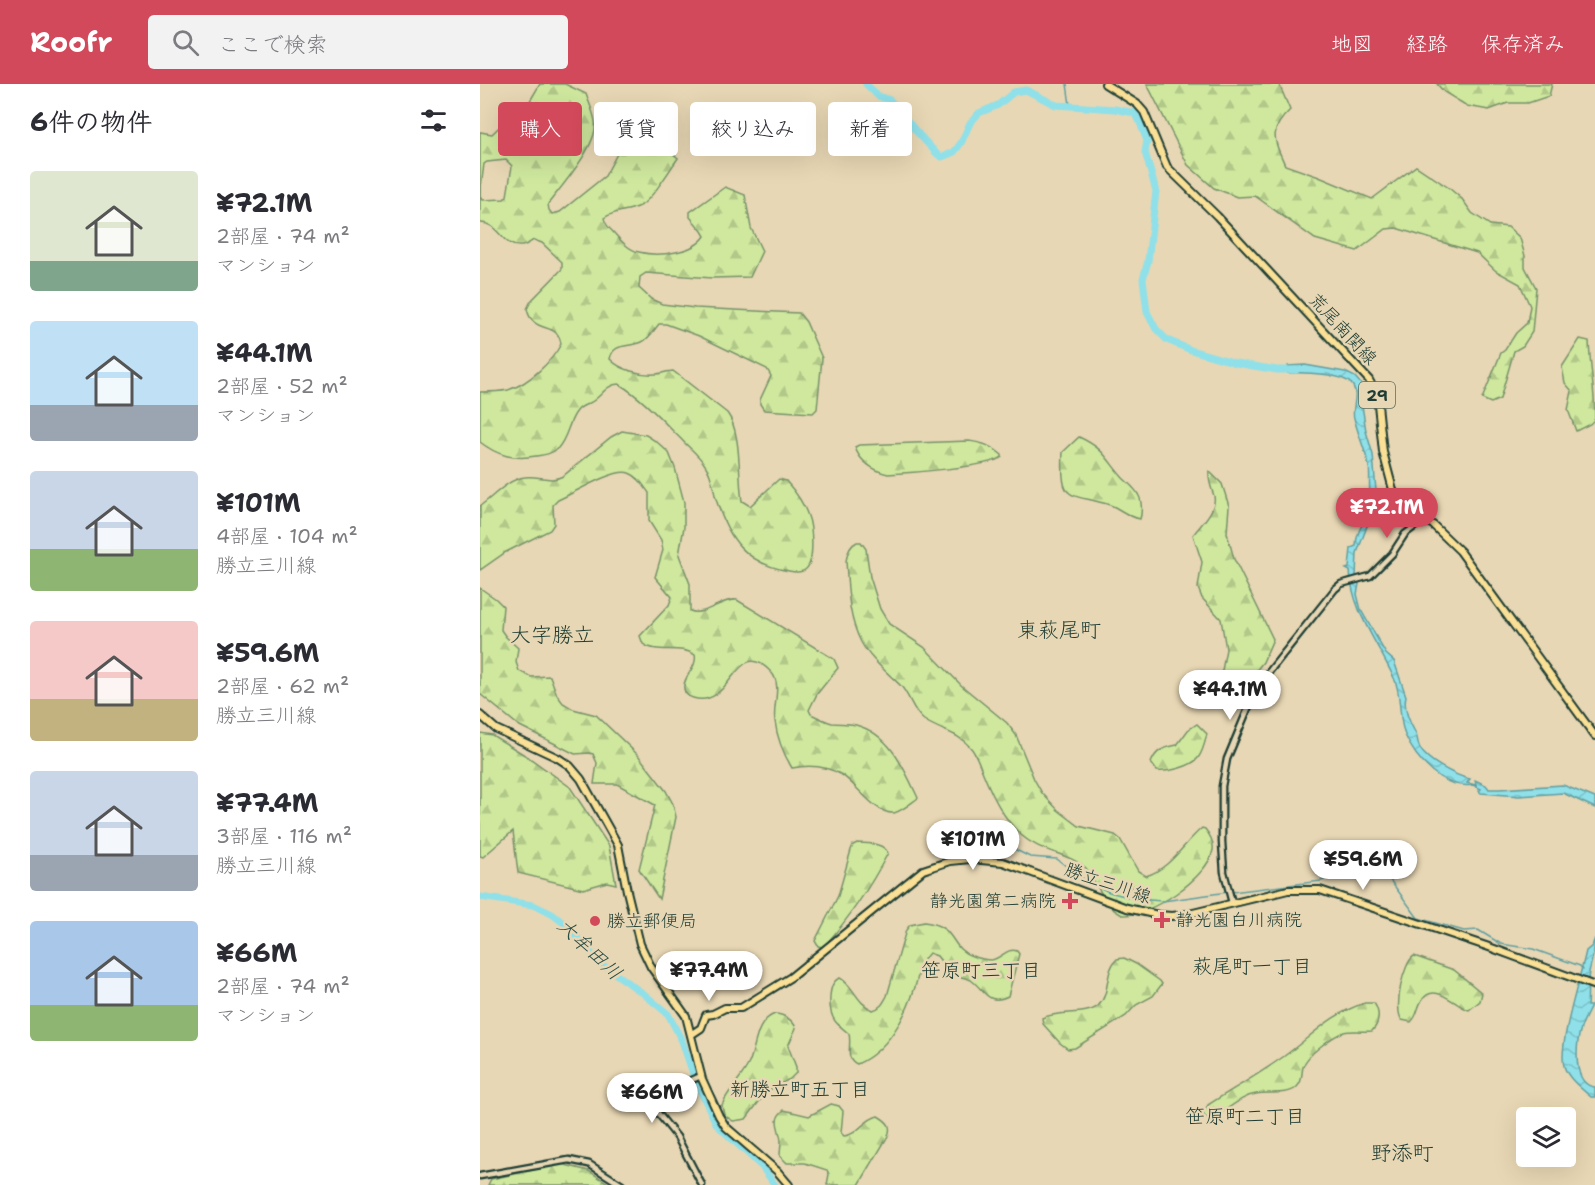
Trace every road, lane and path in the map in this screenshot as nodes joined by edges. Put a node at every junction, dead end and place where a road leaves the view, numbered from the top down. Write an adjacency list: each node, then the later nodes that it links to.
1 (1105, 84): 2 (main road, 荒尾南関線 / 29)
2 (1425, 519): 4 (main road, 荒尾南関線 / 29); 5 (street)
3 (480, 715): 7 (main road)
4 (1595, 736)
5 (1232, 903): 6 (main road, 勝立三川線); 7 (main road, 勝立三川線)
6 (1595, 986)
7 (692, 1034): 8 (main road)
8 (697, 1078): 11 (street); 12 (main road)
9 (480, 1176): 10 (street)
10 (622, 1185)
11 (702, 1185)
12 (789, 1185)

